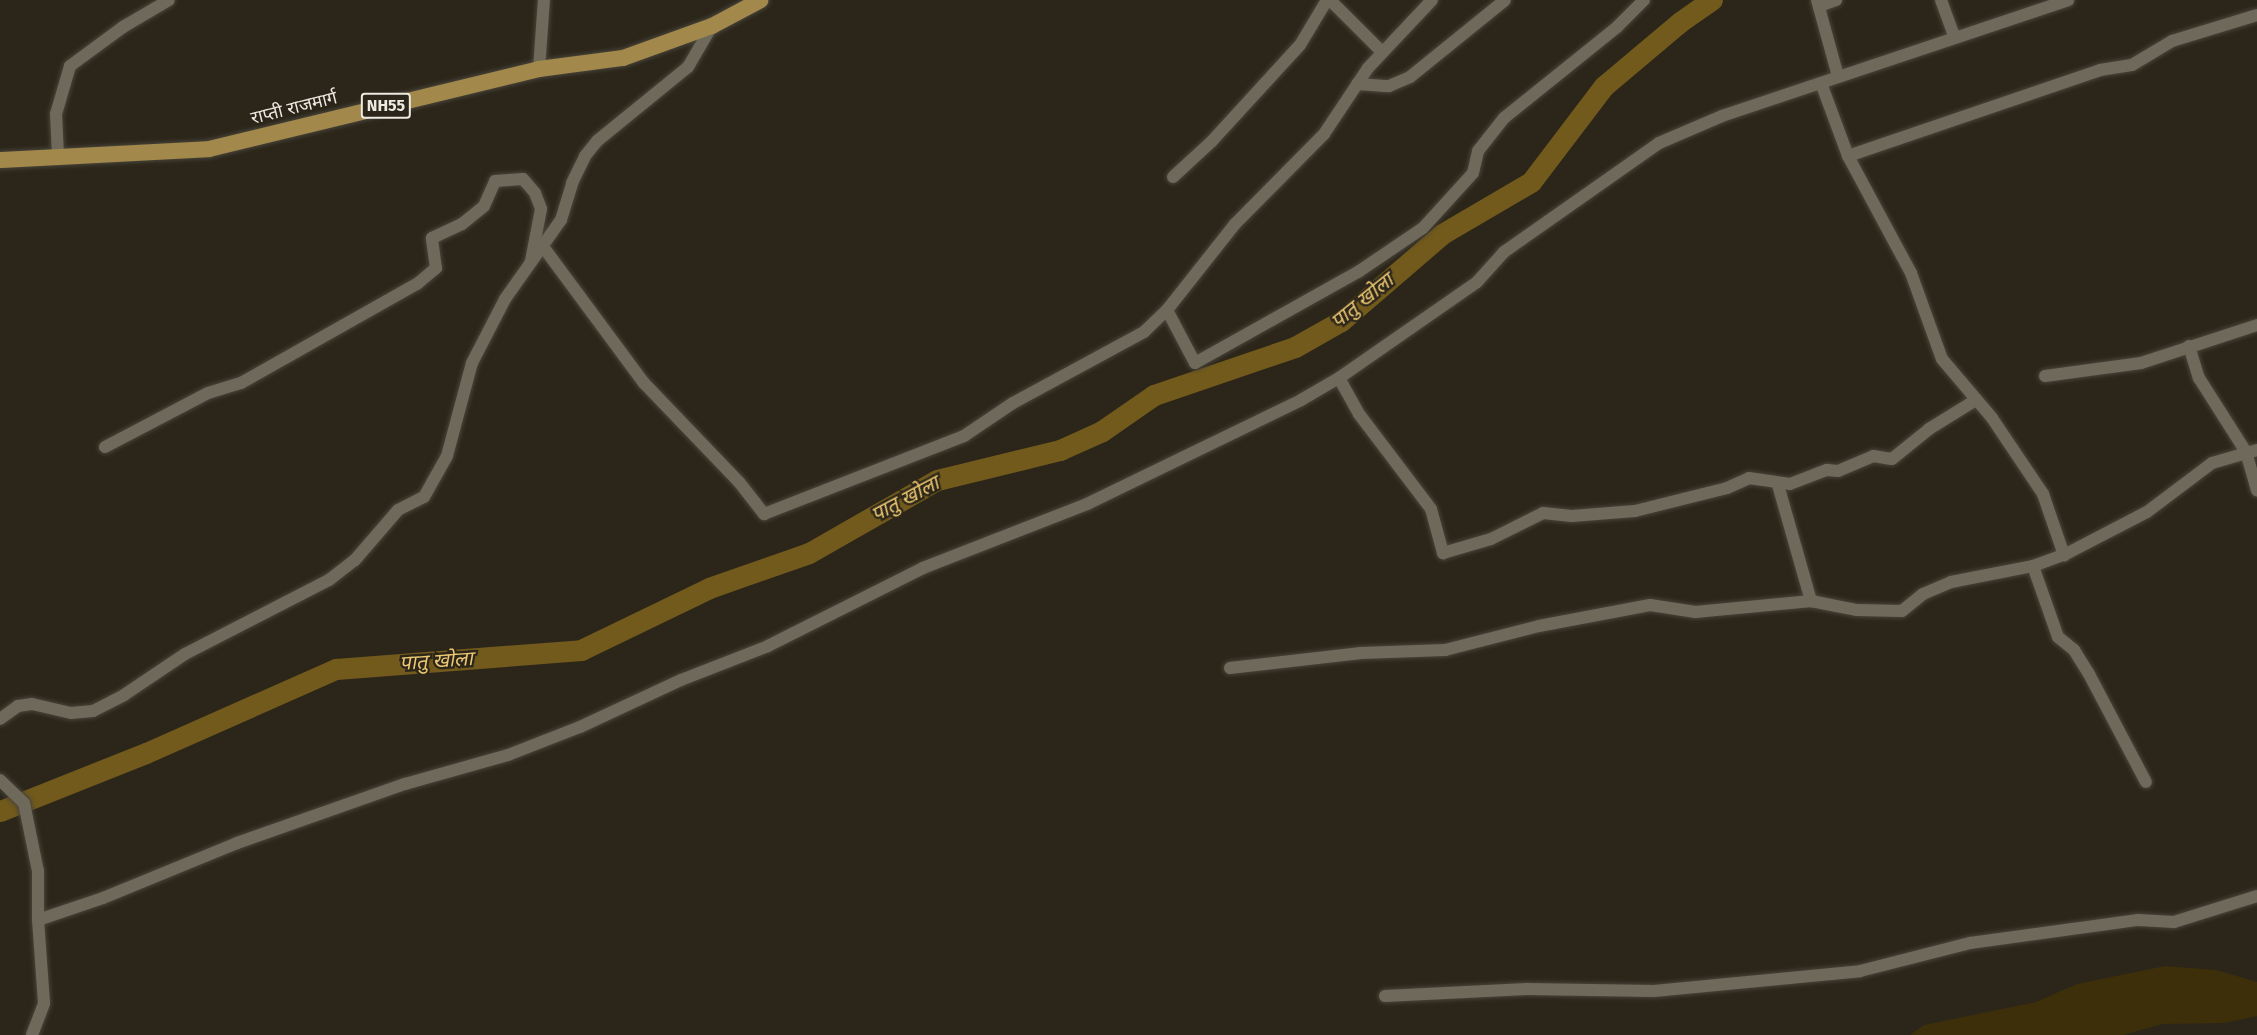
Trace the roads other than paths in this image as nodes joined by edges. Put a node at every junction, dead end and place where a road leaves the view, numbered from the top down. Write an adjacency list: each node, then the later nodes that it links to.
1 (169, 0): 20 (street)
2 (544, 0): 16 (street)
3 (760, 0): 13 (main road, राप्ती राजमार्ग / NH55)
4 (1329, 0): 15 (street); 23 (street)
5 (1432, 0): 15 (street)
6 (1505, 0): 19 (street)
7 (1644, 0): 26 (street)
8 (1836, 0): 11 (street)
9 (1941, 0): 14 (street)
10 (2066, 0): 14 (street)
11 (1818, 3): 17 (street)
12 (2257, 15): 21 (street)
13 (712, 26): 16 (main road, राप्ती राजमार्ग / NH55); 24 (street)
14 (1954, 36): 17 (street)
15 (1383, 52): 19 (street)
16 (539, 69): 20 (main road, राप्ती राजमार्ग / NH55)
17 (1838, 76): 18 (street)
18 (1821, 83): 21 (street); 30 (street)
19 (1357, 84): 26 (street)
20 (58, 155): 22 (main road, राप्ती राजमार्ग / NH55)
21 (1848, 156): 31 (street)
22 (0, 160)
23 (1173, 177)
24 (544, 248): 25 (street); 26 (street)
25 (531, 261): 32 (street); 40 (street)
26 (1167, 310)
27 (2257, 325): 28 (street)
28 (2189, 346): 29 (street); 33 (street)
29 (2046, 376)
30 (1339, 378): 34 (street); 44 (street)
31 (1976, 400): 34 (street); 36 (street)
32 (105, 447)
33 (2252, 451): 35 (street); 36 (street)
34 (1778, 485): 38 (street)
35 (2257, 490)
36 (2064, 555): 37 (street)
37 (2033, 566): 38 (street); 42 (street)
38 (1811, 601): 39 (street)
39 (1230, 668)
40 (0, 719)
41 (0, 780): 44 (street)
42 (2146, 782)
43 (2257, 896): 45 (street)
44 (38, 920): 46 (street)
45 (1385, 996)
46 (32, 1035)

